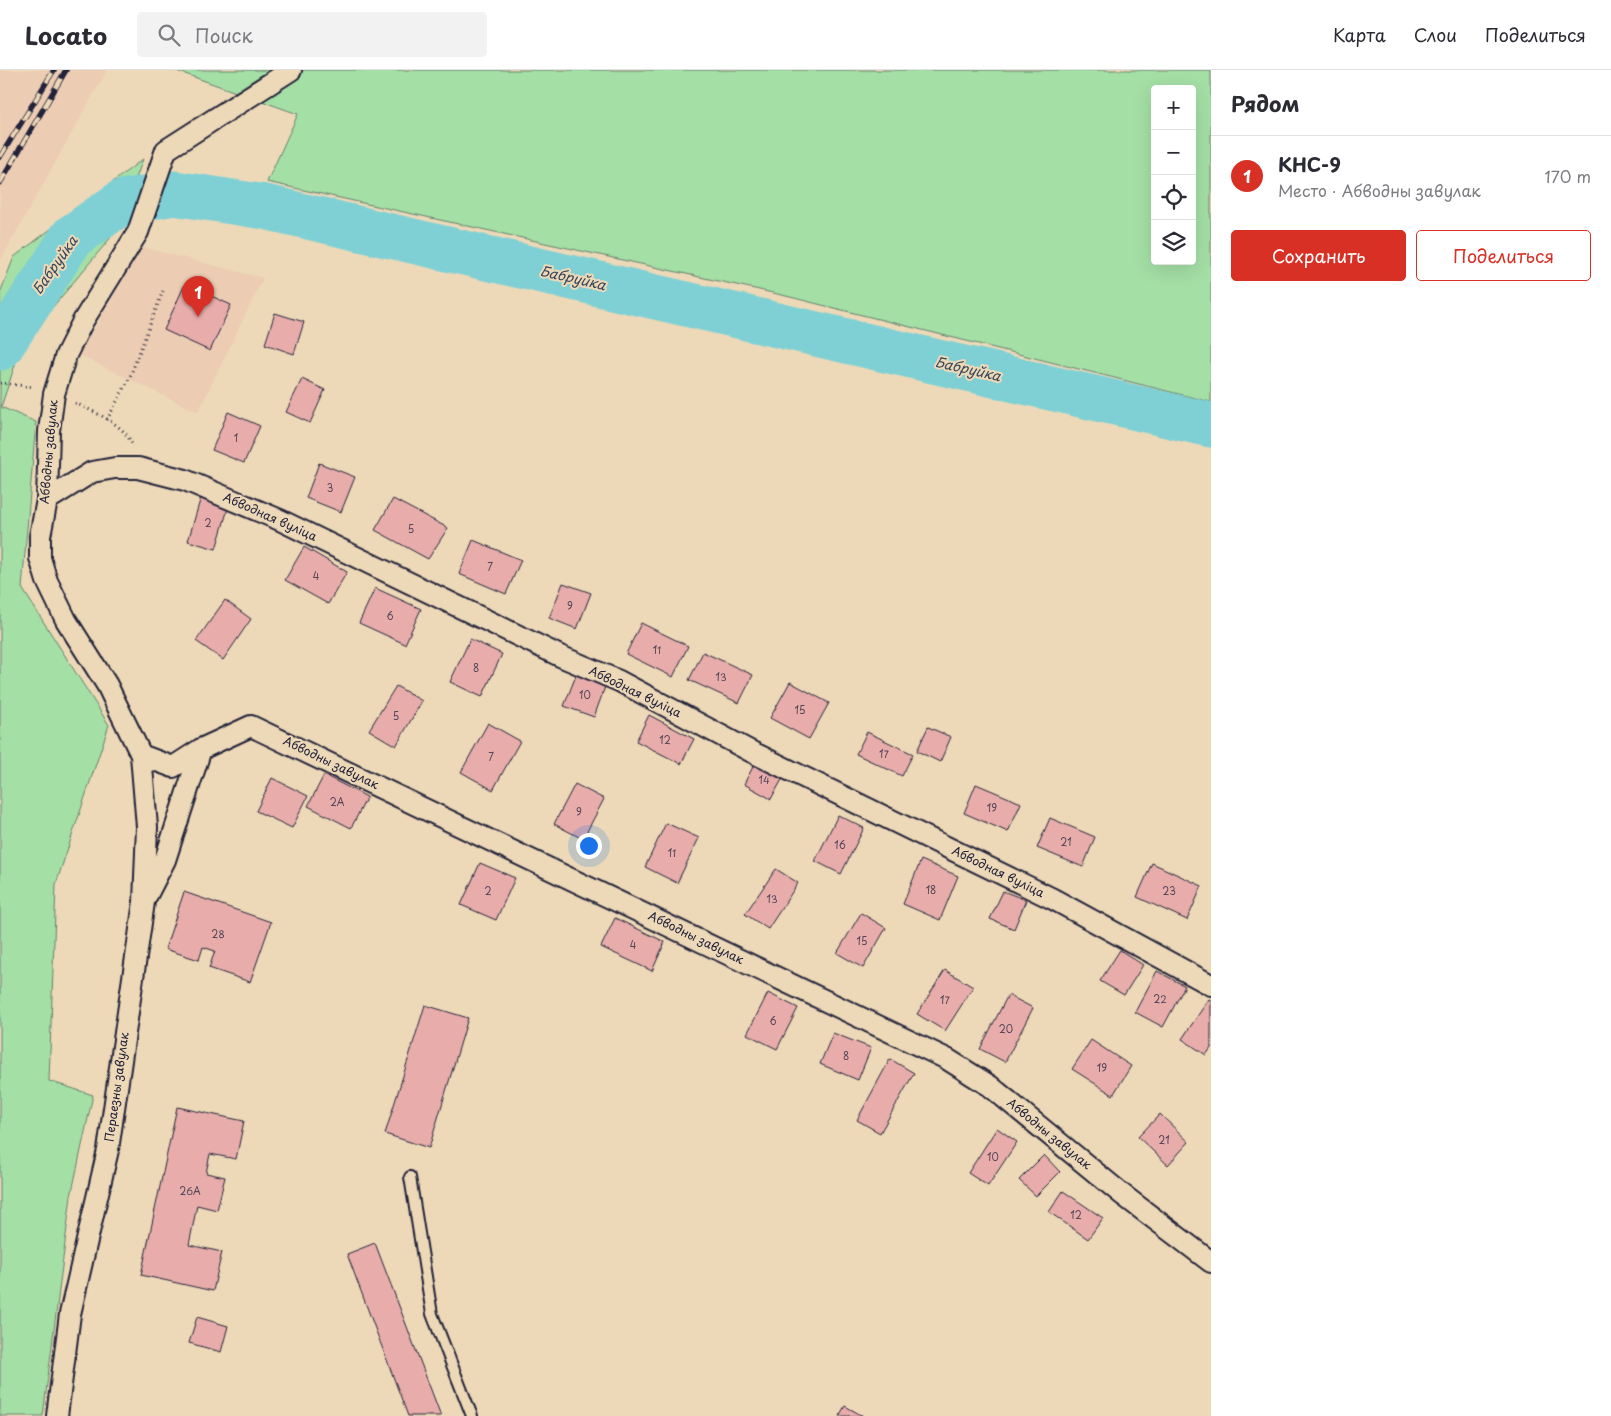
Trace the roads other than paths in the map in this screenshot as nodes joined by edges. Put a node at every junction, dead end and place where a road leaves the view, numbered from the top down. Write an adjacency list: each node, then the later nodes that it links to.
1 (291, 70): 2 (street, Абводны завулак)
2 (46, 500): 4 (street, Абводны завулак); 6 (street, Абводная вуліца)
3 (201, 749): 4 (street, Абводны завулак); 5 (street); 8 (street, Абводны завулак)
4 (141, 755): 5 (street, Пераезны завулак)
5 (144, 902): 9 (street, Пераезны завулак)
6 (1211, 985)
7 (410, 1177): 10 (lane)
8 (1211, 1262)
9 (56, 1416)
10 (472, 1416)

